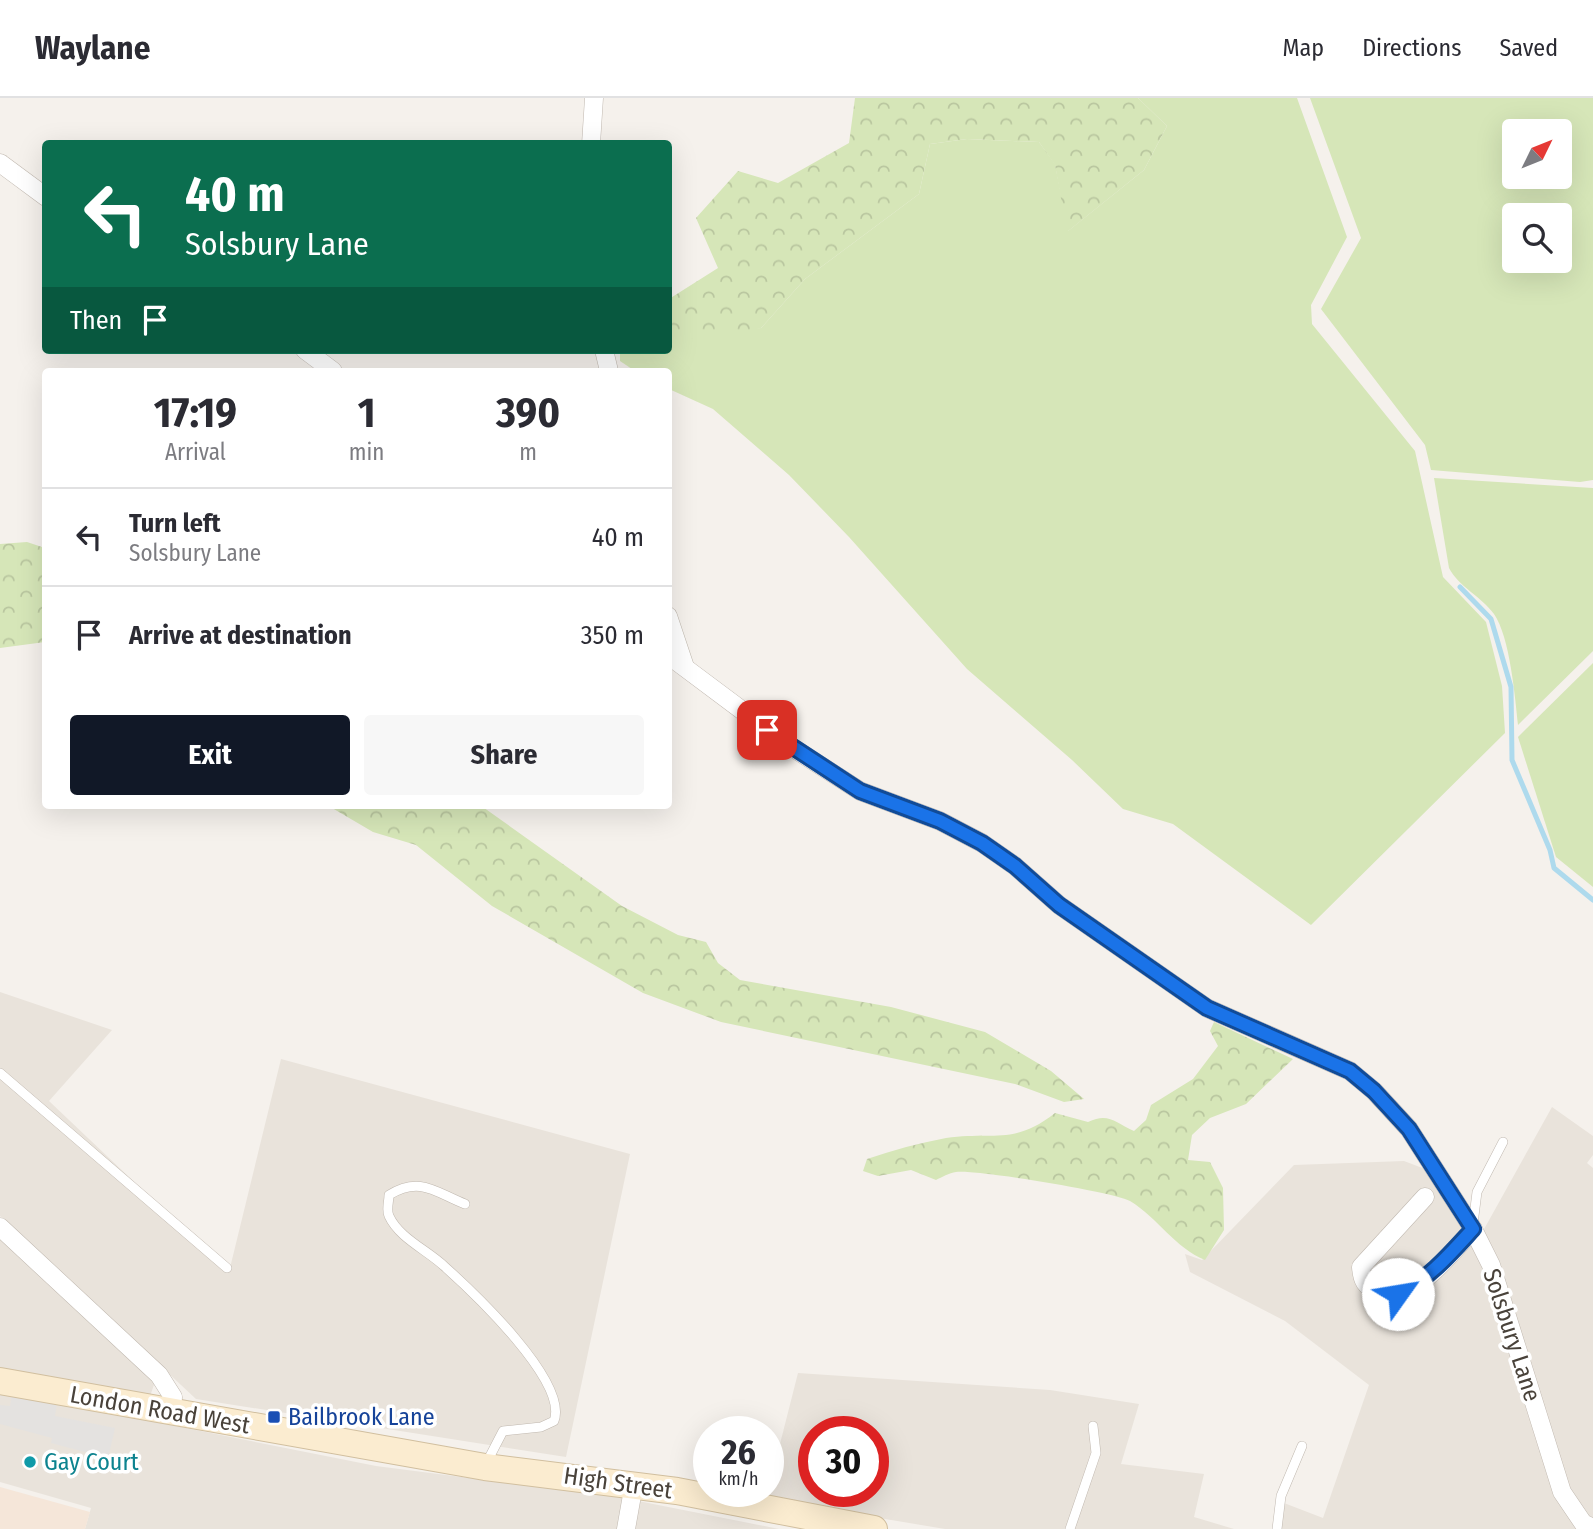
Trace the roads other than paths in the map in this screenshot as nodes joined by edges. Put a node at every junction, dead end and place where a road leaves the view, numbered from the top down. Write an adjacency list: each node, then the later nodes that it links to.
1 (594, 98): 2 (street)
2 (591, 140)
3 (0, 163): 4 (street)
4 (42, 194)
5 (310, 354): 6 (street)
6 (329, 368)
7 (672, 628): 9 (street)
8 (672, 658): 9 (street, Solsbury Lane)
9 (686, 670): 15 (street, Solsbury Lane)
10 (0, 1073): 16 (lane)
11 (1503, 1142): 15 (lane)
12 (1425, 1197): 15 (street)
13 (465, 1204): 21 (lane)
14 (0, 1227): 18 (street)
15 (1473, 1229): 23 (street, Solsbury Lane)
16 (227, 1268)
17 (0, 1381): 18 (street, London Road West)
18 (172, 1412): 21 (street, London Road West)
19 (1093, 1426): 26 (lane)
20 (1302, 1446): 27 (lane)
21 (477, 1465): 22 (street, High Street)
22 (634, 1484): 24 (street); 25 (street, High Street)
23 (1593, 1528)
24 (626, 1529)
25 (874, 1529)
26 (1070, 1529)
27 (1277, 1529)

